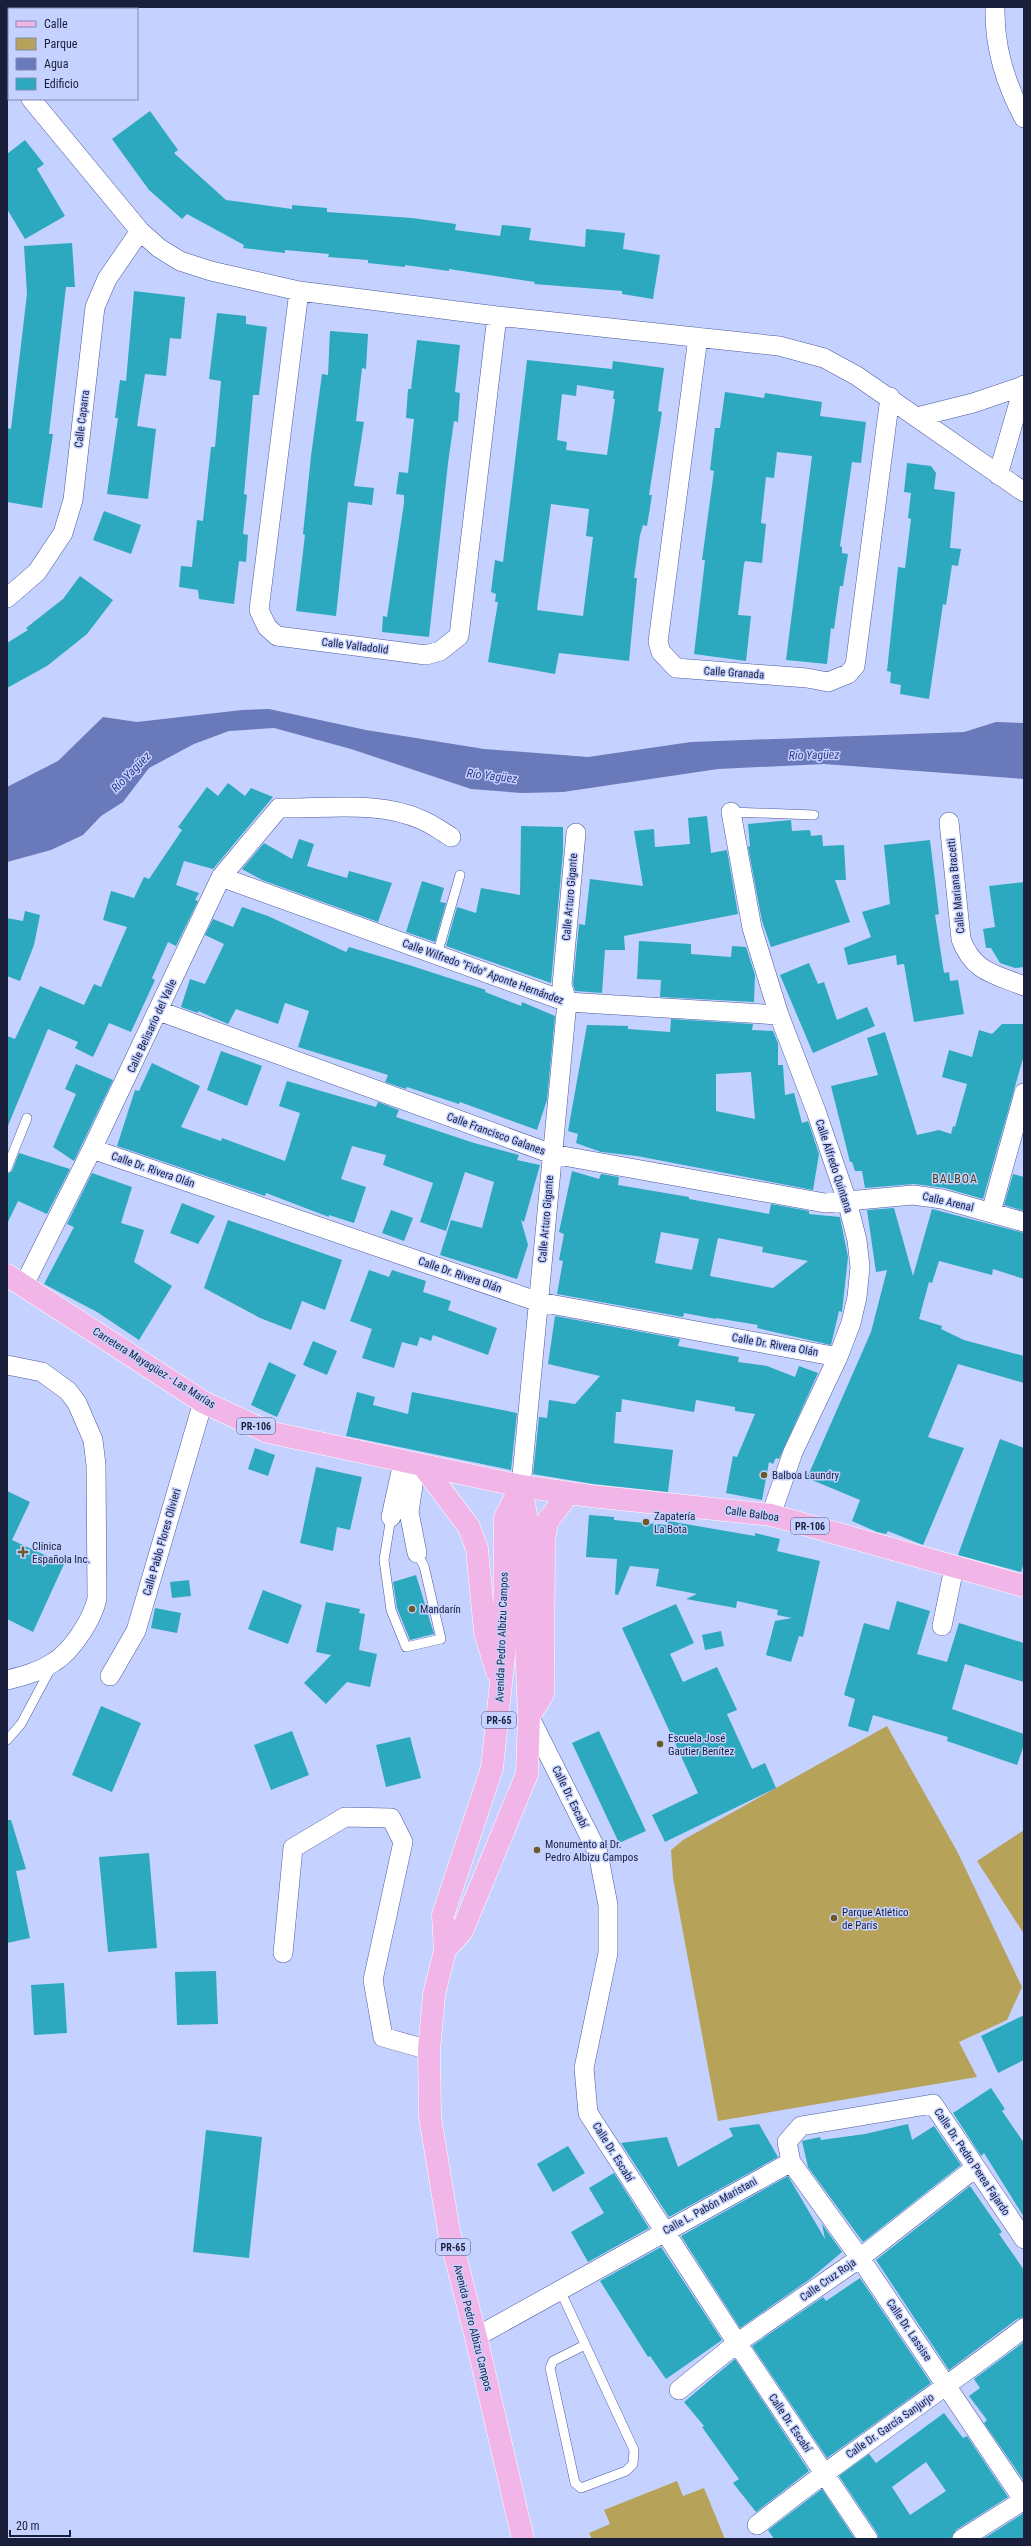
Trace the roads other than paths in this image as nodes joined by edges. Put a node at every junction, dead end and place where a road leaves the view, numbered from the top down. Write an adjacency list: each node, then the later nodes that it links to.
1 (994, 7): 3 (street)
2 (32, 100): 4 (street)
3 (1024, 118)
4 (140, 231): 5 (street); 13 (street, Calle Caparra)
5 (299, 291): 6 (street); 6 (street, Calle Valladolid)
6 (497, 316): 7 (street)
7 (698, 337): 9 (street); 9 (street, Calle Granada)
8 (1024, 385): 10 (street); 11 (street)
9 (890, 397): 10 (street)
10 (917, 417): 11 (street)
11 (998, 475): 12 (street)
12 (1024, 492)
13 (7, 598)
14 (731, 812): 15 (lane); 25 (street, Calle Alfredo Quintana)
15 (814, 815)
16 (949, 822): 22 (street, Calle Mariana Bracetti)
17 (576, 833): 23 (street, Calle Arturo Gigante)
18 (451, 837): 20 (street, Calle Belisario del Valle)
19 (460, 875): 21 (lane)
20 (221, 877): 21 (street, Calle Wilfredo "Fido" Aponte Hernández); 24 (street, Calle Belisario del Valle)
21 (437, 955): 23 (street, Calle Wilfredo "Fido" Aponte Hernández)
22 (1024, 986)
23 (567, 1002): 25 (street, Calle Wilfredo "Fido" Aponte Hernández); 29 (street, Calle Arturo Gigante)
24 (159, 1011): 28 (street, Calle Belisario del Valle); 29 (street, Calle Francisco Galanes)
25 (779, 1015): 31 (street, Calle Alfredo Quintana)
26 (1024, 1093): 32 (street)
27 (27, 1118): 30 (lane)
28 (92, 1149): 34 (street, Calle Belisario del Valle); 35 (street, Calle Dr. Rivera Olán)
29 (552, 1154): 31 (street, Calle Francisco Galanes); 35 (street, Calle Arturo Gigante)
30 (7, 1168)
31 (847, 1201): 32 (street, Calle Arenal); 36 (street, Calle Alfredo Quintana)
32 (991, 1212): 33 (street, Calle Arenal)
33 (1024, 1222)
34 (15, 1280): 38 (main road, Carretera Mayagüez - Las Marías / PR-106)
35 (539, 1302): 36 (street, Calle Dr. Rivera Olán); 40 (street, Calle Arturo Gigante)
36 (838, 1357): 42 (street, Calle Alfredo Quintana)
37 (7, 1365): 48 (street)
38 (203, 1402): 39 (main road, Carretera Mayagüez - Las Marías / PR-106); 49 (street, Calle Pablo Flores Olivieri)
39 (414, 1464): 40 (main road, Carretera Mayagüez - Las Marías / PR-106); 43 (street); 44 (street); 51 (main road)
40 (521, 1486): 41 (main road, Calle Balboa / PR-106); 51 (main road, Avenida Pedro Albizu Campos / PR-65); 52 (main road, Avenida Pedro Albizu Campos / PR-65)
41 (569, 1493): 42 (main road, Calle Balboa / PR-106); 52 (main road)
42 (771, 1515): 45 (main road, Calle Balboa / PR-106)
43 (390, 1518): 44 (lane)
44 (417, 1553)
45 (954, 1568): 46 (main road, Calle Balboa / PR-106); 47 (street)
46 (1024, 1586)
47 (942, 1626)
48 (55, 1662): 50 (street); 53 (lane)
49 (110, 1676)
50 (7, 1680)
51 (501, 1684): 54 (main road, Avenida Pedro Albizu Campos / PR-65)
52 (529, 1716): 54 (main road, Avenida Pedro Albizu Campos / PR-65); 59 (street, Calle Dr. Escabí)
53 (7, 1740)
54 (445, 1950): 56 (main road, Avenida Pedro Albizu Campos / PR-65)
55 (283, 1953): 56 (street)
56 (429, 2050): 64 (main road, Avenida Pedro Albizu Campos / PR-65)
57 (791, 2162): 58 (street, Calle Dr. Pedro Perea Fajardo); 59 (street, Calle L. Pabón Maristani); 61 (street, Calle Dr. Lassise)
58 (975, 2168): 60 (street, Calle Dr. Pedro Perea Fajardo); 61 (street, Calle Cruz Roja)
59 (664, 2231): 62 (street, Calle L. Pabón Maristani); 65 (street, Calle Dr. Escabí)
60 (1024, 2239)
61 (860, 2258): 65 (street, Calle Cruz Roja); 67 (street, Calle Dr. Lassise)
62 (560, 2291): 64 (street, Calle L. Pabón Maristani); 66 (lane)
63 (1024, 2328): 67 (street, Calle Dr. García Sanjurjo)
64 (476, 2337): 72 (main road, Avenida Pedro Albizu Campos / PR-65)
65 (737, 2343): 68 (street, Calle Cruz Roja); 69 (street, Calle Dr. Escabí)
66 (585, 2345): 66 (lane)
67 (947, 2386): 69 (street, Calle Dr. García Sanjurjo); 70 (street, Calle Dr. Lassise)
68 (679, 2390)
69 (823, 2473): 71 (street, Calle Dr. García Sanjurjo); 73 (street, Calle Dr. Escabí)
70 (1024, 2501): 74 (street)
71 (757, 2525)
72 (523, 2539)
73 (868, 2539)
74 (962, 2539)

